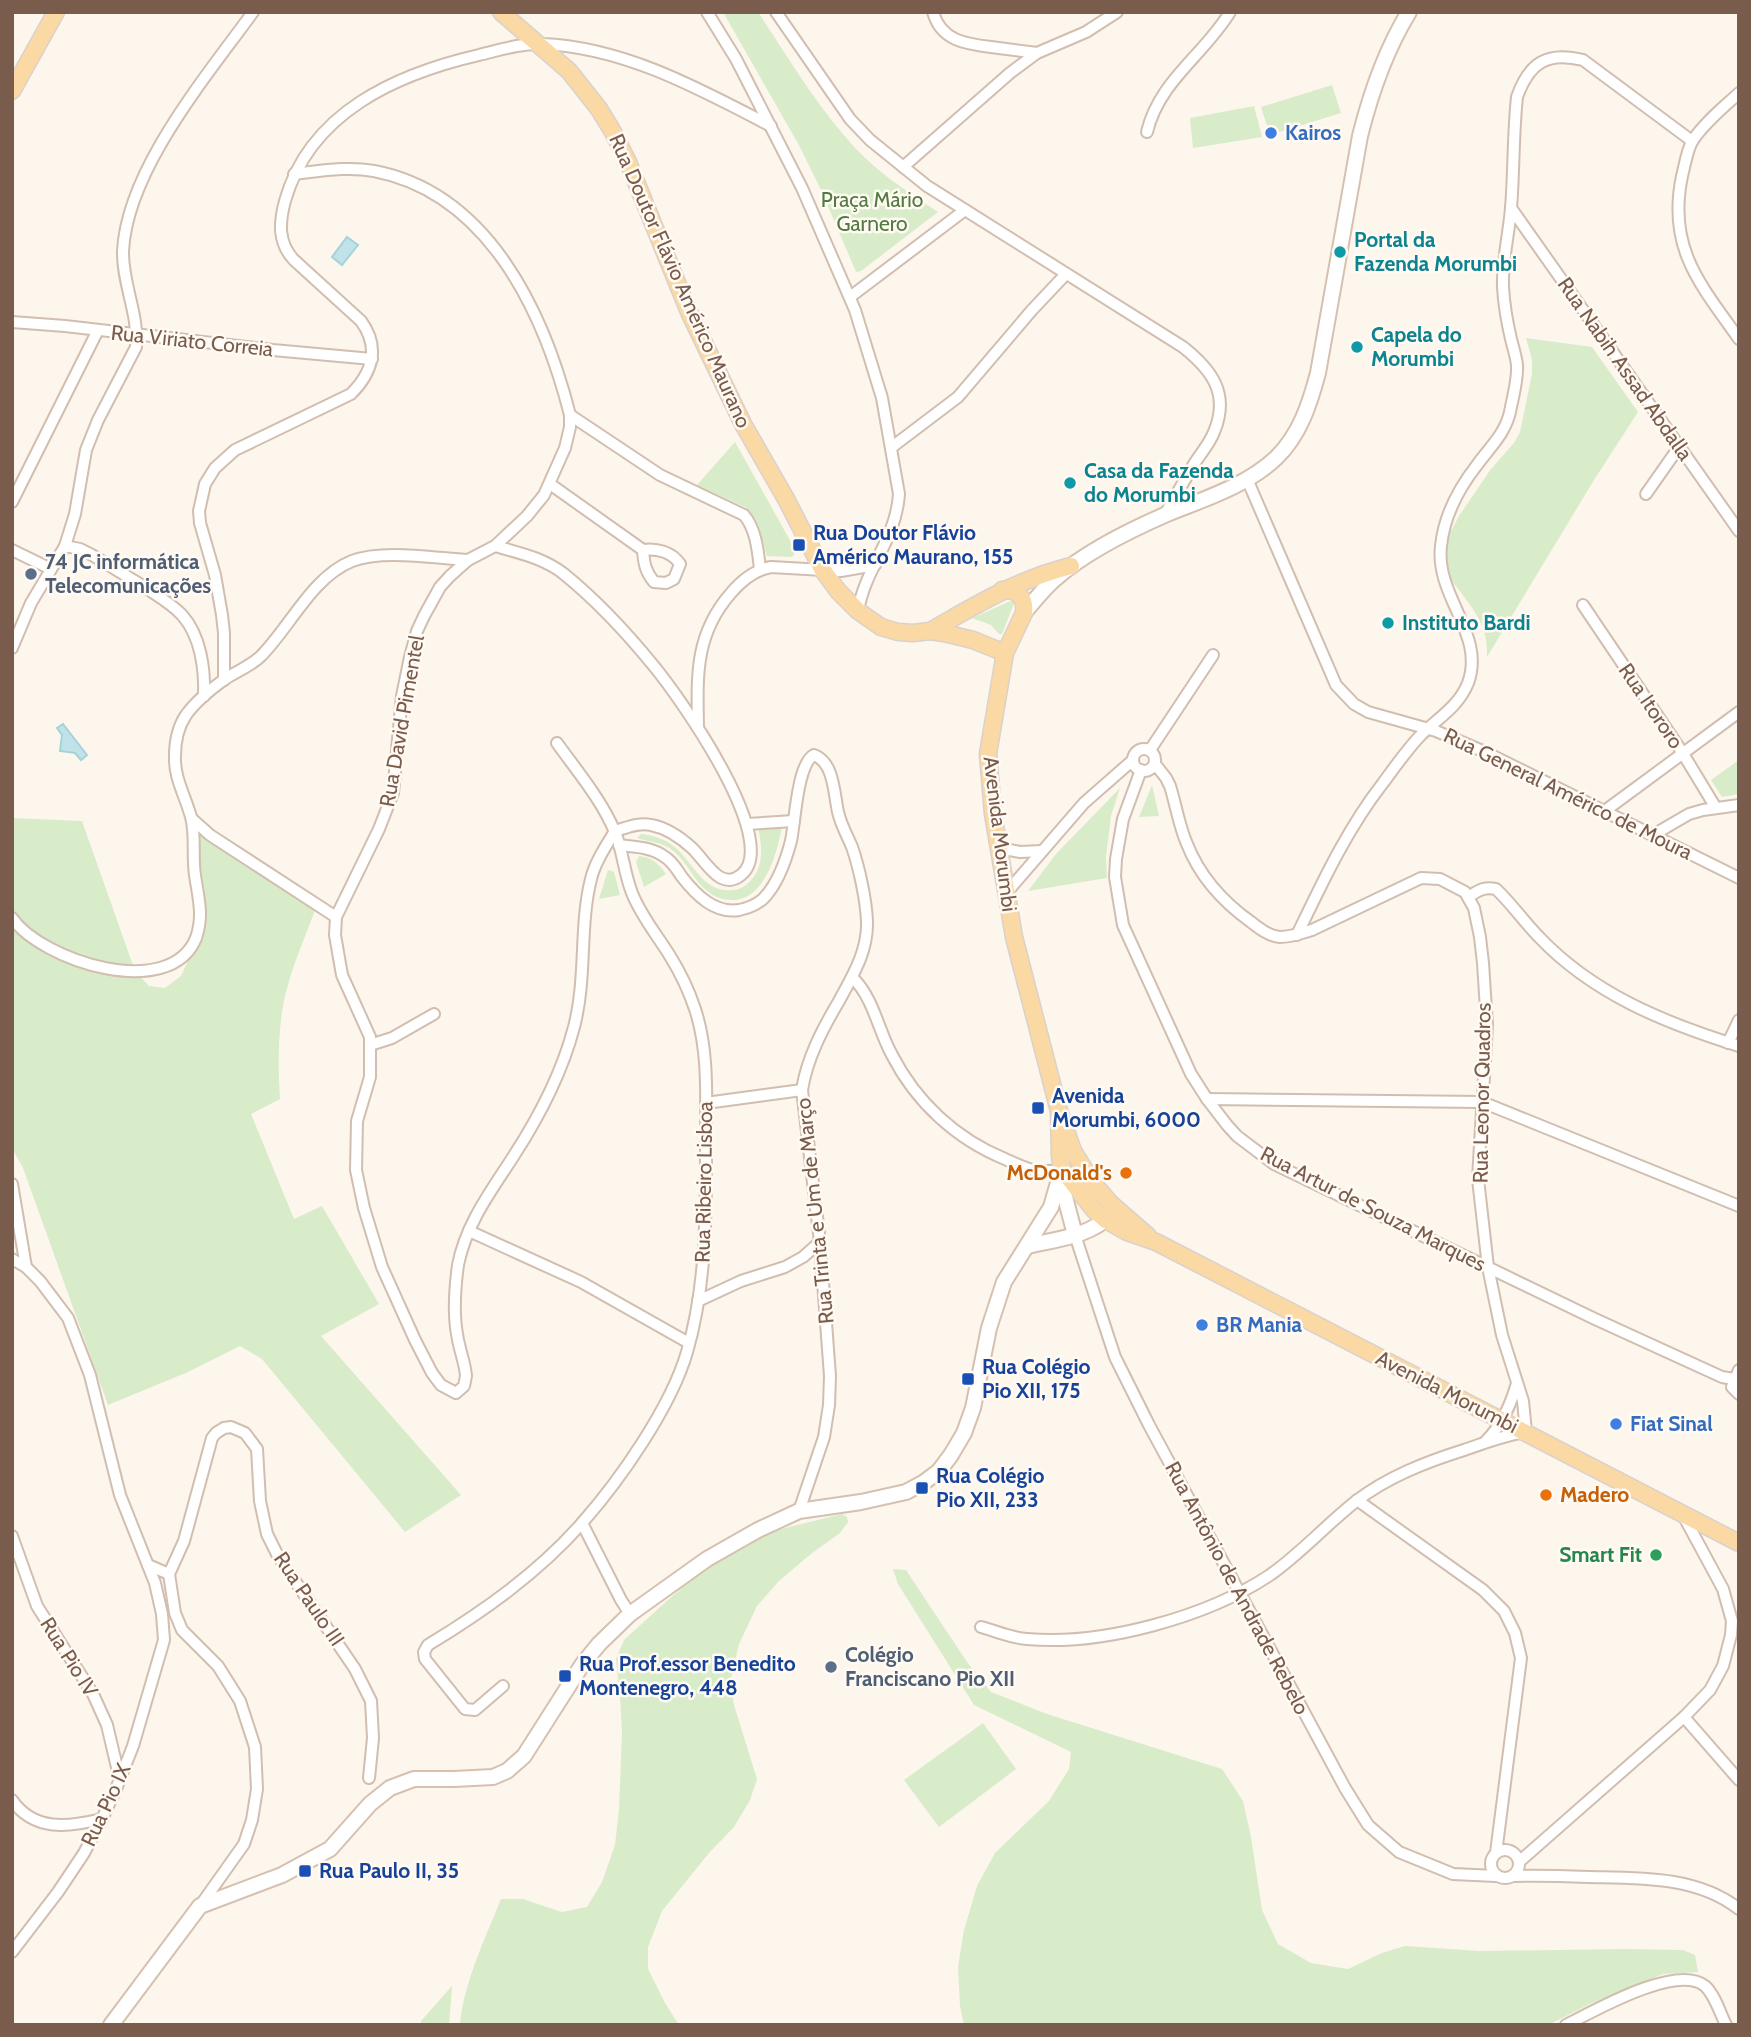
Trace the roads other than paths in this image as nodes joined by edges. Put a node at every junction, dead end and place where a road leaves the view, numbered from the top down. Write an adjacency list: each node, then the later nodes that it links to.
1 (56, 12): 12 (main road)
2 (253, 12): 25 (street)
3 (501, 12): 10 (main road, Rua Doutor Flávio Américo Maurano)
4 (707, 12): 14 (street)
5 (776, 12): 17 (street)
6 (933, 12): 11 (street)
7 (1117, 12): 11 (street)
8 (1230, 12): 15 (street)
9 (1409, 12): 31 (street, Avenida Morumbi)
10 (539, 43): 14 (street); 18 (street); 46 (main road, Rua Doutor Flávio Américo Maurano)
11 (1037, 53): 17 (street)
12 (12, 91)
13 (1739, 93): 16 (street)
14 (771, 126): 22 (street)
15 (1147, 132)
16 (1692, 141): 19 (street); 26 (street)
17 (903, 167): 20 (street)
18 (294, 174): 27 (street); 28 (street, Rua David Pimentel)
19 (1511, 208): 30 (street, Rua Nabih Assad Abdalla); 61 (street)
20 (965, 210): 21 (street); 22 (street)
21 (1066, 274): 29 (street); 35 (street)
22 (850, 297): 29 (street)
23 (12, 322): 24 (street, Rua Viriato Correia)
24 (98, 330): 25 (street, Rua Viriato Correia); 34 (street)
25 (137, 333): 27 (street, Rua Viriato Correia); 37 (street)
26 (1739, 339)
27 (372, 359): 57 (street)
28 (570, 415): 32 (street, Rua David Pimentel); 45 (street)
29 (892, 447): 42 (street)
30 (1679, 447): 33 (street); 36 (street, Rua Nabih Assad Abdalla)
31 (1247, 479): 35 (street, Avenida Morumbi); 61 (street, Rua General Américo de Moura)
32 (550, 484): 38 (street, Rua David Pimentel); 40 (street)
33 (1646, 494)
34 (12, 502)
35 (1163, 516): 43 (street, Avenida Morumbi)
36 (1739, 531)
37 (65, 546): 44 (street); 58 (street)
38 (495, 547): 41 (street, Rua David Pimentel); 60 (street)
39 (12, 550): 44 (street)
40 (643, 550)
41 (468, 560): 57 (street); 83 (street, Rua David Pimentel)
42 (875, 565): 46 (street); 49 (street)
43 (1070, 566): 47 (main road); 50 (street, Avenida Morumbi)
44 (51, 569): 54 (street)
45 (760, 569): 46 (street); 60 (street)
46 (822, 569): 49 (main road, Rua Doutor Flávio Américo Maurano)
47 (1002, 590): 50 (main road); 51 (main road)
48 (1583, 605): 64 (street, Rua Itororo)
49 (858, 611): 52 (main road, Rua Doutor Flávio Américo Maurano)
50 (1024, 613): 55 (main road, Avenida Morumbi)
51 (958, 615): 52 (main road); 53 (main road)
52 (930, 631): 53 (main road, Rua Doutor Flávio Américo Maurano)
53 (958, 636): 55 (main road, Rua Doutor Flávio Américo Maurano)
54 (12, 648)
55 (1005, 653): 77 (main road, Avenida Morumbi)
56 (1213, 655): 63 (street)
57 (224, 680): 58 (street)
58 (204, 696): 71 (street)
59 (1739, 712): 64 (street)
60 (698, 726): 73 (street)
61 (1429, 729): 70 (street, Rua General Américo de Moura); 84 (street)
62 (557, 743): 74 (street, Rua Ribeiro Lisboa)
63 (1150, 750): 65 (street); 66 (street)
64 (1682, 752): 69 (street, Rua Itororo); 70 (street)
65 (1133, 760): 67 (street); 78 (street)
66 (1155, 764): 67 (street); 84 (street)
67 (1141, 770): 91 (street, Rua Artur de Souza Marques)
68 (1739, 804): 69 (street)
69 (1716, 808): 75 (street)
70 (1606, 810): 75 (street, Rua General Américo de Moura)
71 (192, 819): 82 (street); 83 (street)
72 (794, 821): 73 (street); 76 (street, Rua Trinta e Um de Março); 85 (street, Rua Trinta e Um de Março)
73 (747, 824): 74 (street)
74 (615, 831): 76 (street, Rua Ribeiro Lisboa); 99 (street)
75 (1653, 835): 79 (street, Rua General Américo de Moura)
76 (619, 845): 92 (street, Rua Ribeiro Lisboa)
77 (999, 848): 78 (street); 80 (main road, Avenida Morumbi)
78 (1042, 851): 80 (street)
79 (1739, 878)
80 (1007, 892): 94 (main road, Avenida Morumbi)
81 (1468, 897): 84 (street); 88 (street); 93 (street, Rua Leonor Quadros)
82 (12, 918)
83 (335, 918): 89 (street)
84 (1297, 935)
85 (852, 978): 90 (street, Rua Trinta e Um de Março); 95 (street)
86 (435, 1014): 89 (street)
87 (1739, 1020): 88 (street)
88 (1733, 1044)
89 (370, 1045): 99 (street)
90 (802, 1090): 92 (street); 101 (street, Rua Trinta e Um de Março)
91 (1207, 1099): 93 (street); 105 (street, Rua Artur de Souza Marques)
92 (706, 1102): 106 (street, Rua Ribeiro Lisboa)
93 (1482, 1102): 97 (street); 105 (street, Rua Leonor Quadros)
94 (1059, 1111): 95 (main road, Avenida Morumbi); 98 (main road, Avenida Morumbi)
95 (1062, 1169): 98 (main road); 100 (street); 102 (street)
96 (12, 1184): 104 (street)
97 (1739, 1206)
98 (1111, 1211): 100 (street); 110 (main road, Avenida Morumbi)
99 (469, 1231): 107 (street)
100 (1075, 1235): 102 (street); 121 (street, Rua Antônio de Andrade Rebelo)
101 (820, 1242): 106 (street); 114 (street, Rua Trinta e Um de Março)
102 (1027, 1246): 114 (street)
103 (12, 1259): 104 (street)
104 (26, 1267): 119 (street, Rua Pio IX)
105 (1488, 1267): 108 (street, Rua Artur de Souza Marques); 109 (street, Rua Leonor Quadros)
106 (698, 1301): 107 (street, Rua Ribeiro Lisboa)
107 (689, 1343): 116 (street, Rua Ribeiro Lisboa)
108 (1737, 1381)
109 (1517, 1383): 110 (street); 111 (street, Rua Leonor Quadros)
110 (1502, 1420): 111 (main road, Avenida Morumbi); 112 (street)
111 (1526, 1432): 112 (street); 115 (main road, Avenida Morumbi)
112 (1485, 1442): 113 (street)
113 (1357, 1500): 121 (street); 133 (street)
114 (799, 1511): 122 (street)
115 (1682, 1513): 118 (main road, Avenida Morumbi); 127 (street)
116 (582, 1523): 122 (street); 126 (street, Rua Ribeiro Lisboa)
117 (12, 1536): 129 (street, Rua Pio IV)
118 (1739, 1543)
119 (148, 1565): 120 (street); 125 (street, Rua Pio IX)
120 (169, 1574): 124 (street); 128 (street, Rua Paulo III)
121 (1241, 1593): 123 (street); 135 (street, Rua Antônio de Andrade Rebelo)
122 (631, 1614): 137 (street)
123 (981, 1627)
124 (182, 1630): 125 (street); 137 (street)
125 (164, 1640): 129 (street, Rua Pio IX)
126 (503, 1686)
127 (1684, 1717): 130 (street); 133 (street)
128 (369, 1778)
129 (120, 1780): 132 (street, Rua Pio IX)
130 (1739, 1780)
131 (12, 1800): 132 (street)
132 (102, 1819): 139 (street, Rua Pio IX)
133 (1514, 1863): 134 (street); 136 (street, Rua Antônio de Andrade Rebelo); 138 (street)
134 (1491, 1864): 135 (street); 136 (street)
135 (1472, 1875): 136 (street, Rua Antônio de Andrade Rebelo)
136 (1496, 1876)
137 (200, 1906): 141 (street)
138 (1739, 1909)
139 (12, 1952)
140 (1582, 2021): 142 (street); 143 (street)
141 (111, 2025)
142 (1566, 2025)
143 (1726, 2025)

